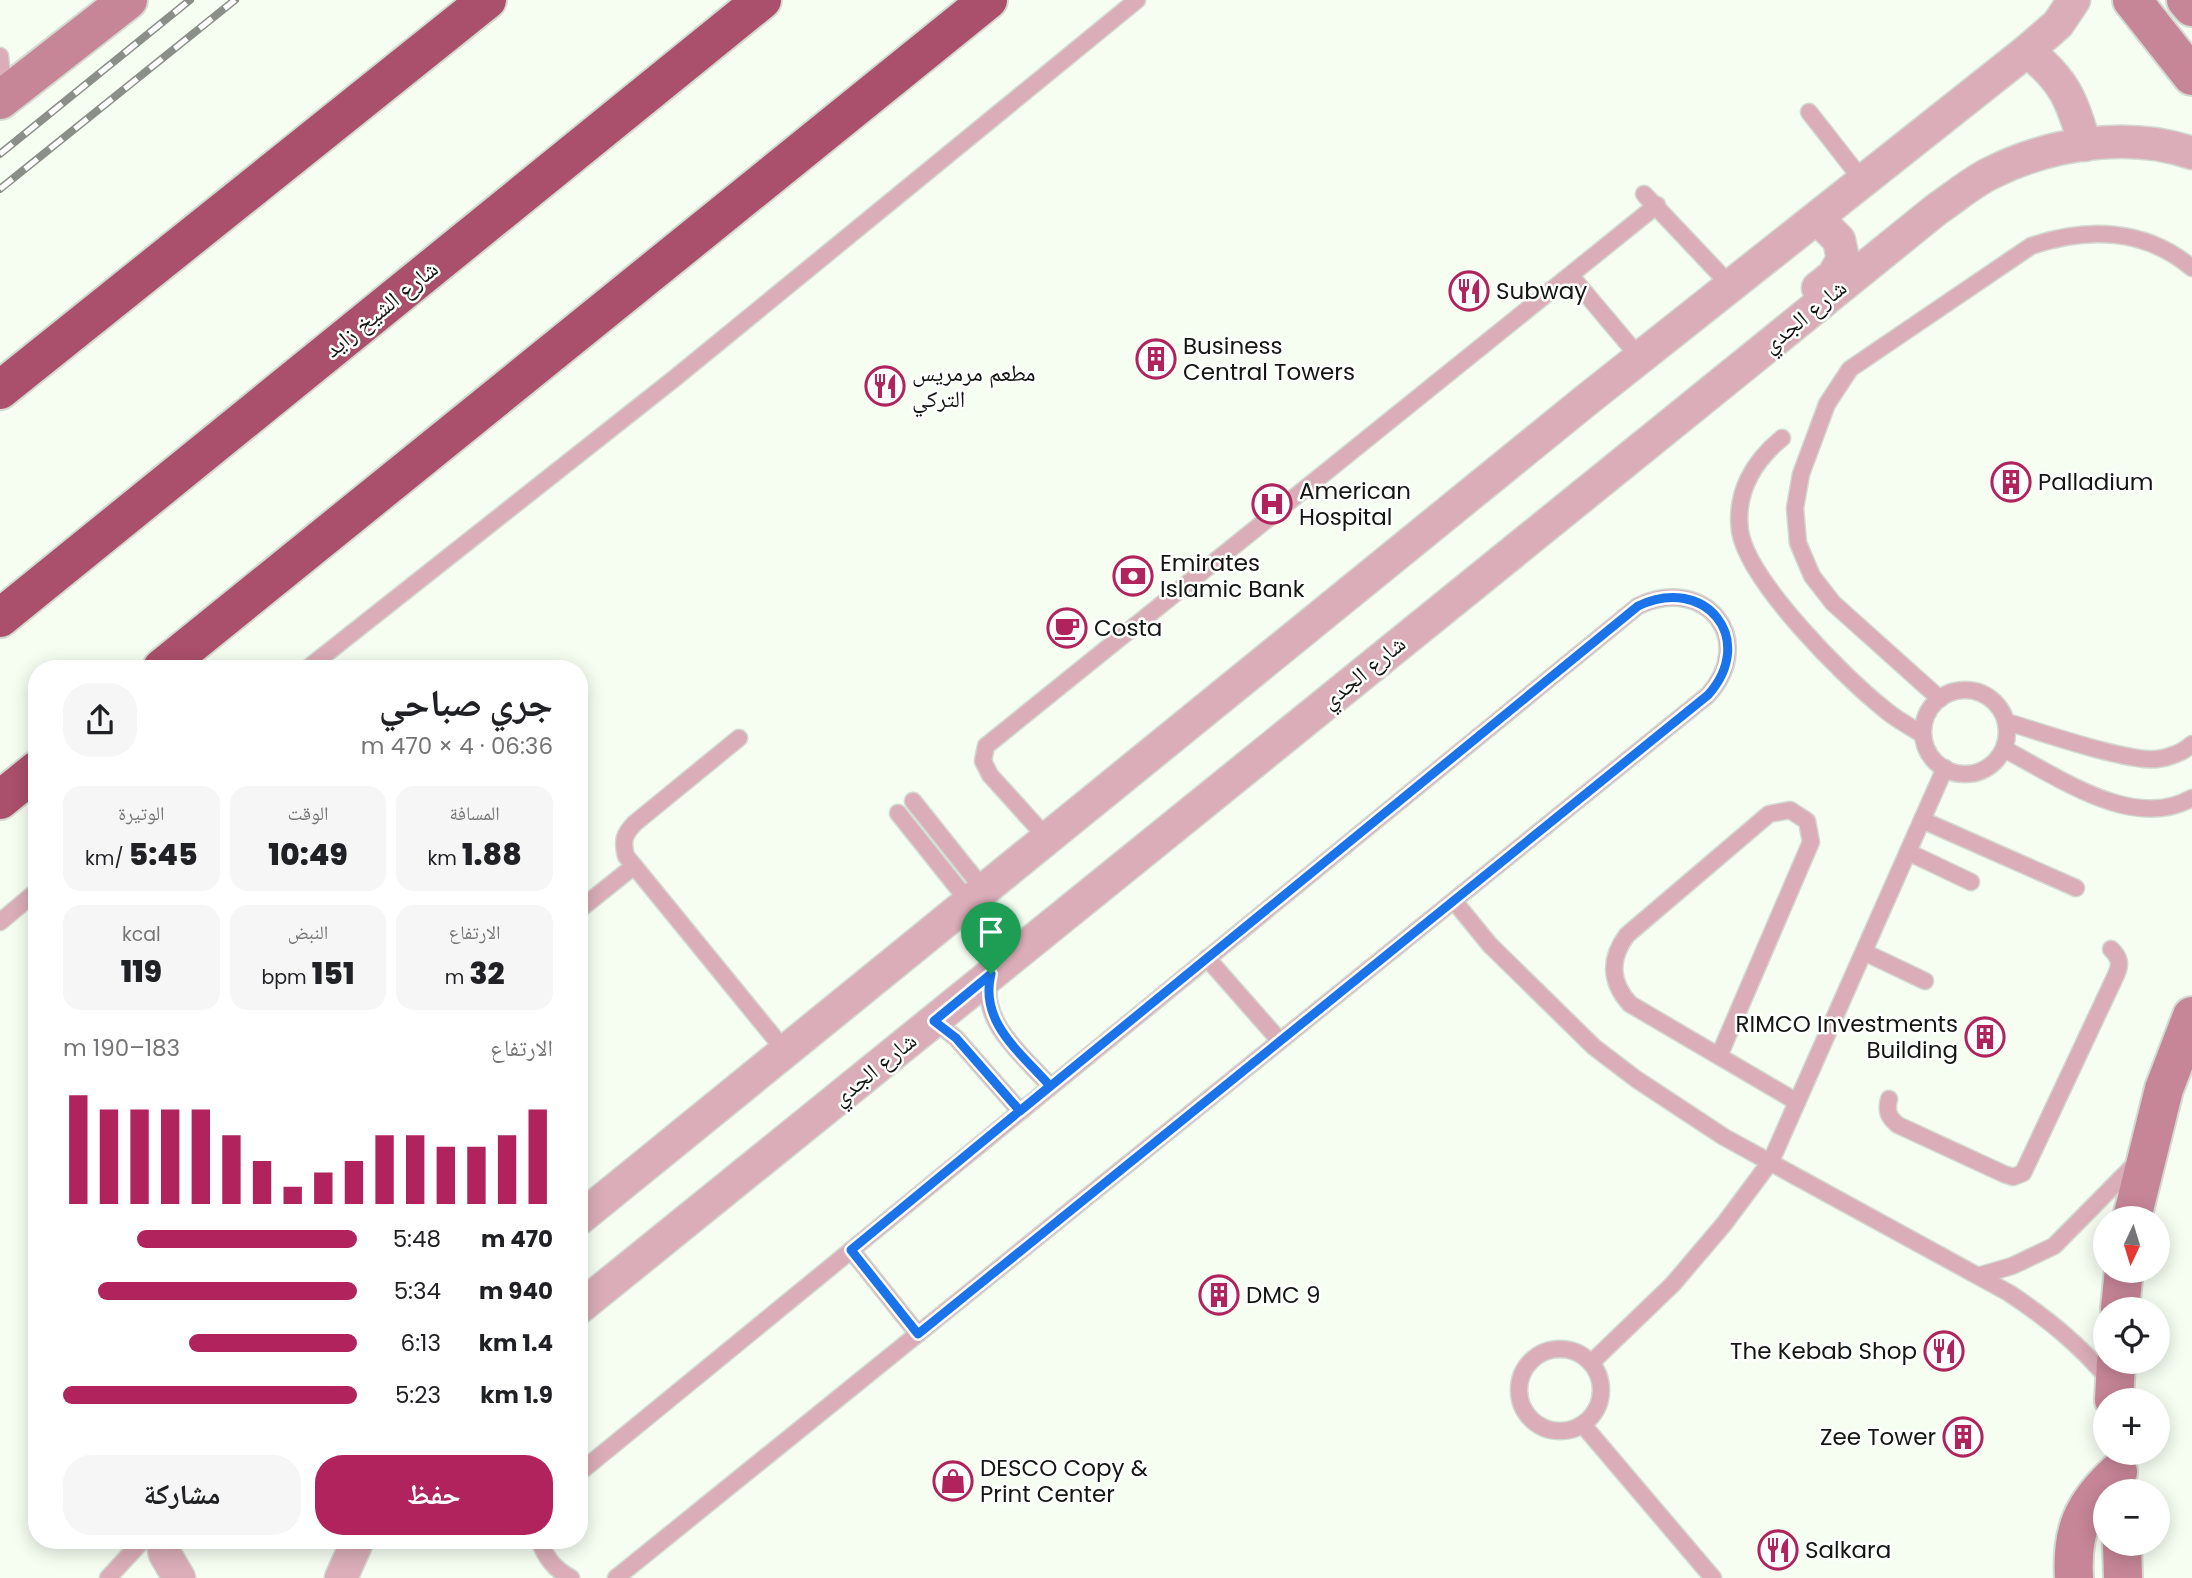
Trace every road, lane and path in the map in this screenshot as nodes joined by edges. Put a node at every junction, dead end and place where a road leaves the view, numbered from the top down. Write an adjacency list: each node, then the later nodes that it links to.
1 (128, 0): 13 (main road)
2 (487, 0): 26 (highway)
3 (762, 0): 28 (highway, شارع الشيخ زايد)
4 (988, 0): 29 (highway)
5 (1138, 0): 30 (lane)
6 (2074, 0): 10 (street)
7 (2132, 0): 12 (main road)
8 (2186, 0): 9 (main road)
9 (2192, 7)
10 (2027, 51): 15 (street); 17 (street)
11 (0, 56): 13 (lane)
12 (2192, 76)
13 (2, 99)
14 (1809, 112): 17 (lane)
15 (2085, 145): 16 (street, شارع الجدي); 25 (street, شارع الجدي)
16 (2192, 153)
17 (1863, 181): 20 (street)
18 (1648, 191): 19 (lane)
19 (1657, 205): 22 (lane); 23 (lane)
20 (1817, 218): 23 (street); 25 (street)
21 (2192, 268): 31 (lane)
22 (1571, 276): 24 (lane); 44 (lane)
23 (1731, 286): 24 (street)
24 (1640, 358): 44 (street)
25 (1738, 369): 57 (street, شارع الجدي)
26 (0, 390)
27 (1783, 438): 33 (lane)
28 (0, 618)
29 (172, 660)
30 (318, 660)
31 (1940, 699): 32 (lane); 33 (lane)
32 (2007, 722): 35 (lane); 36 (lane)
33 (1923, 735): 37 (lane)
34 (739, 738): 46 (lane)
35 (2192, 744)
36 (2004, 750): 37 (lane); 39 (lane)
37 (1945, 768): 43 (lane)
38 (28, 777): 40 (highway)
39 (2192, 798)
40 (0, 800)
41 (913, 801): 49 (lane)
42 (898, 813): 49 (lane)
43 (1922, 820): 45 (lane); 48 (lane)
44 (1047, 838): 49 (street)
45 (1908, 852): 47 (lane); 55 (lane)
46 (634, 866): 52 (lane); 62 (lane)
47 (1971, 882)
48 (2076, 888)
49 (977, 896): 62 (street)
50 (28, 899): 53 (lane)
51 (1454, 901): 56 (lane); 61 (lane); 69 (lane)
52 (588, 903)
53 (0, 922)
54 (2111, 949): 65 (lane)
55 (1864, 952): 58 (lane); 66 (lane)
56 (1208, 958): 61 (lane); 64 (lane)
57 (991, 974): 60 (street, شارع الجدي); 64 (lane)
58 (1925, 981)
59 (2192, 1016): 68 (main road)
60 (934, 1021): 67 (lane); 74 (street, شارع الجدي)
61 (1279, 1041): 75 (lane)
62 (786, 1052): 71 (street)
63 (1718, 1056): 63 (lane); 66 (lane)
64 (1050, 1086): 67 (lane)
65 (1889, 1099)
66 (1797, 1102): 69 (lane)
67 (1020, 1111): 72 (lane)
68 (2148, 1150): 70 (main road); 73 (lane)
69 (1771, 1161): 73 (lane); 76 (lane)
70 (2135, 1206)
71 (588, 1212)
72 (851, 1250): 75 (lane); 79 (lane)
73 (1981, 1275): 77 (lane)
74 (588, 1301)
75 (918, 1334): 90 (lane)
76 (1592, 1362): 78 (lane); 78 (lane)
77 (2115, 1382)
78 (1583, 1425): 91 (lane)
79 (588, 1466)
80 (2118, 1472): 92 (main road)
81 (135, 1549): 87 (lane)
82 (164, 1549): 88 (street)
83 (355, 1549): 86 (street)
84 (542, 1549): 89 (lane)
85 (2122, 1556): 93 (main road)
86 (344, 1577)
87 (108, 1578)
88 (179, 1578)
89 (571, 1578)
90 (616, 1578)
91 (1713, 1578)
92 (2074, 1578)
93 (2123, 1578)

